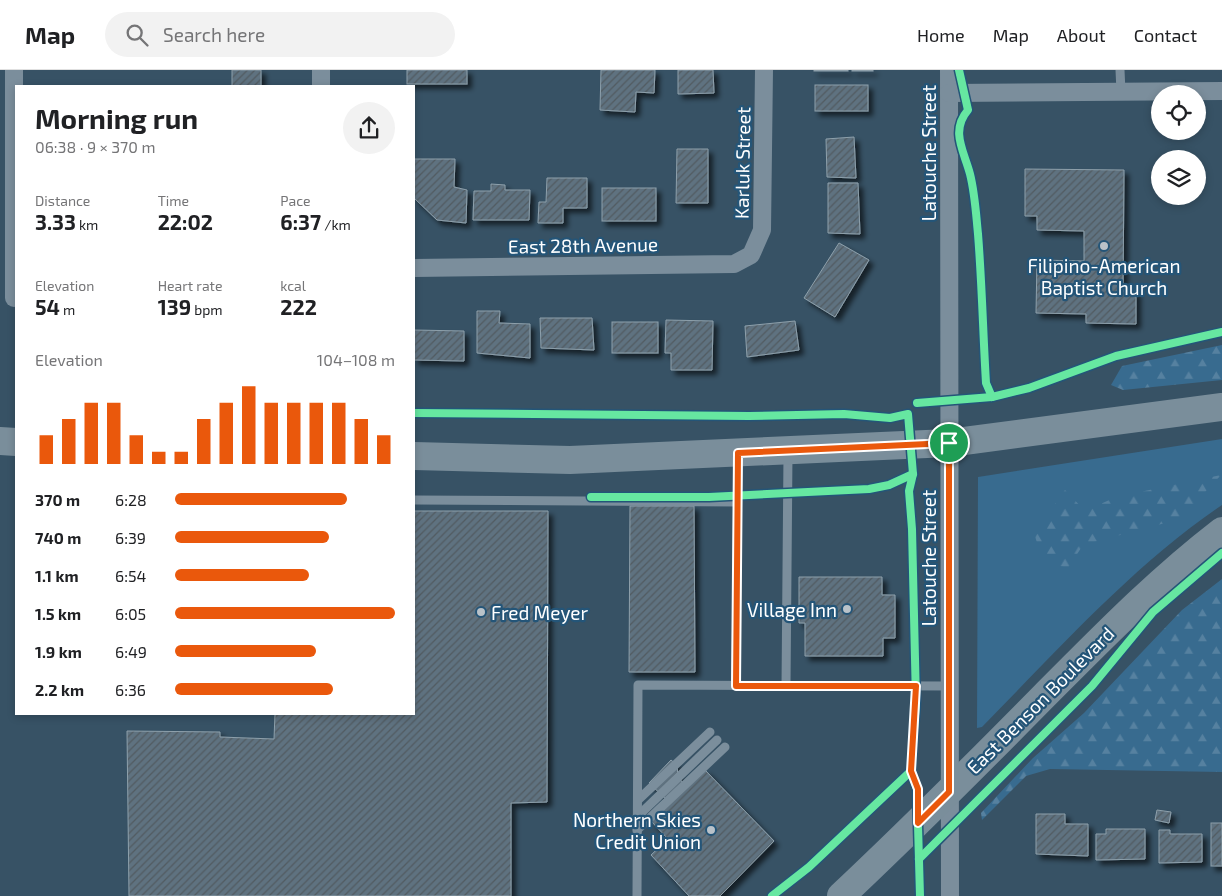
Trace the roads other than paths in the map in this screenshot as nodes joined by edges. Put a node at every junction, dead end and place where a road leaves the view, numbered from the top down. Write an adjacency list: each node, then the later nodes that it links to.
1 (14, 70): 12 (street)
2 (320, 70): 6 (street)
3 (764, 70): 10 (street, Karluk Street)
4 (949, 70): 9 (street, Latouche Street)
5 (1120, 70): 8 (lane)
6 (320, 85)
7 (1222, 90): 8 (street)
8 (1121, 92): 9 (street)
9 (949, 93): 16 (street, Latouche Street)
10 (751, 255): 11 (street, East 28th Avenue)
11 (415, 268)
12 (14, 298)
13 (1222, 407): 16 (main road)
14 (0, 441): 15 (main road)
15 (15, 442)
16 (949, 443): 17 (main road); 25 (street, Latouche Street)
17 (788, 451): 18 (main road); 24 (lane)
18 (738, 453): 19 (main road); 21 (lane)
19 (415, 456)
20 (415, 500): 21 (lane)
21 (737, 502): 23 (lane)
22 (1222, 531): 29 (main road, East Benson Boulevard)
23 (736, 686): 24 (lane); 30 (lane)
24 (786, 686): 25 (lane)
25 (950, 686): 29 (street, Latouche Street)
26 (710, 732): 30 (lane)
27 (718, 740): 31 (lane)
28 (725, 747): 32 (lane)
29 (949, 792): 34 (main road, East Benson Boulevard); 35 (street, Latouche Street)
30 (638, 800): 31 (lane)
31 (637, 818): 32 (lane)
32 (637, 830): 33 (lane)
33 (637, 896)
34 (841, 896)
35 (950, 896)

